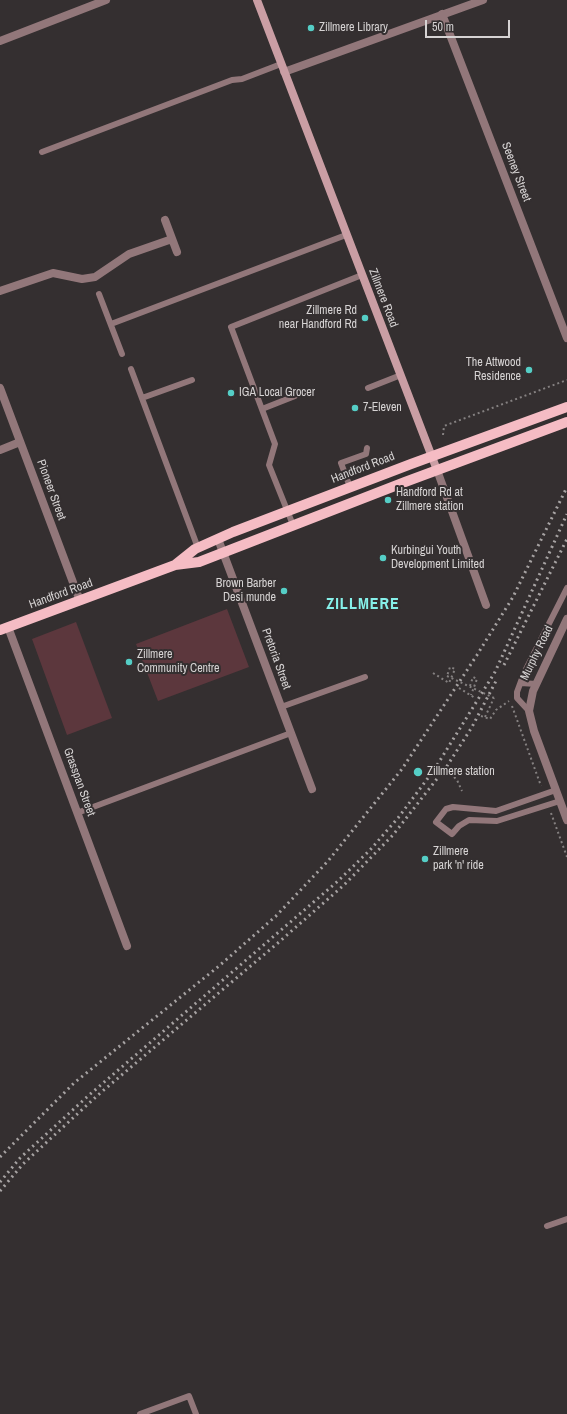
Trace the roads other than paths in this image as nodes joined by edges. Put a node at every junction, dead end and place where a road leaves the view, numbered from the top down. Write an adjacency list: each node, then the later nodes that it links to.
1 (106, 0): 5 (street)
2 (257, 0): 6 (main road, Zillmere Road)
3 (484, 0): 4 (street)
4 (442, 14): 7 (street); 17 (street, Seeney Street)
5 (0, 41)
6 (281, 64): 7 (main road, Zillmere Road); 8 (lane)
7 (284, 72): 10 (main road, Zillmere Road)
8 (42, 152)
9 (165, 220): 11 (street)
10 (346, 235): 13 (main road, Zillmere Road); 16 (lane)
11 (172, 239): 12 (street); 14 (street)
12 (177, 252)
13 (362, 275): 20 (main road, Zillmere Road); 27 (lane)
14 (0, 291)
15 (99, 294): 16 (lane)
16 (111, 324): 18 (lane)
17 (567, 338)
18 (122, 354)
19 (131, 369): 25 (lane)
20 (401, 375): 23 (lane); 32 (main road, Zillmere Road)
21 (192, 380): 25 (lane)
22 (0, 388): 29 (street, Pioneer Street)
23 (368, 388)
24 (295, 396): 27 (lane)
25 (142, 398): 38 (lane)
26 (567, 407): 32 (main road, Handford Road)
27 (262, 409): 35 (lane)
28 (566, 423): 33 (main road, Handford Road)
29 (20, 442): 31 (street); 42 (street, Pioneer Street)
30 (367, 448): 34 (lane)
31 (0, 450)
32 (432, 456): 33 (main road, Zillmere Road); 34 (main road, Handford Road)
33 (437, 470): 36 (main road, Handford Road); 43 (street, Zillmere Road)
34 (350, 487): 35 (main road, Handford Road)
35 (287, 511): 36 (lane); 37 (main road, Handford Road)
36 (293, 525): 39 (main road, Handford Road)
37 (218, 538): 38 (main road, Handford Road); 39 (street, Pretoria Street)
38 (198, 548): 40 (main road, Handford Road)
39 (223, 552): 40 (main road, Handford Road); 49 (street, Pretoria Street)
40 (175, 565): 42 (main road, Handford Road)
41 (567, 588): 47 (lane)
42 (80, 601): 45 (main road, Handford Road)
43 (486, 605)
44 (567, 619): 48 (street, Murphy Road)
45 (4, 629): 55 (street, Grasspan Street)
46 (366, 676): 49 (lane)
47 (521, 683): 48 (lane); 50 (lane)
48 (536, 684): 50 (street, Murphy Road)
49 (281, 707): 51 (street, Pretoria Street)
50 (529, 711): 53 (street)
51 (290, 733): 52 (street, Pretoria Street); 55 (lane)
52 (312, 789)
53 (556, 790): 54 (street); 54 (lane)
54 (560, 800): 56 (street)
55 (78, 813): 57 (street, Grasspan Street)
56 (567, 820)
57 (127, 946)
58 (567, 1219): 59 (lane)
59 (547, 1226)
60 (140, 1414): 61 (lane)
61 (196, 1414)

